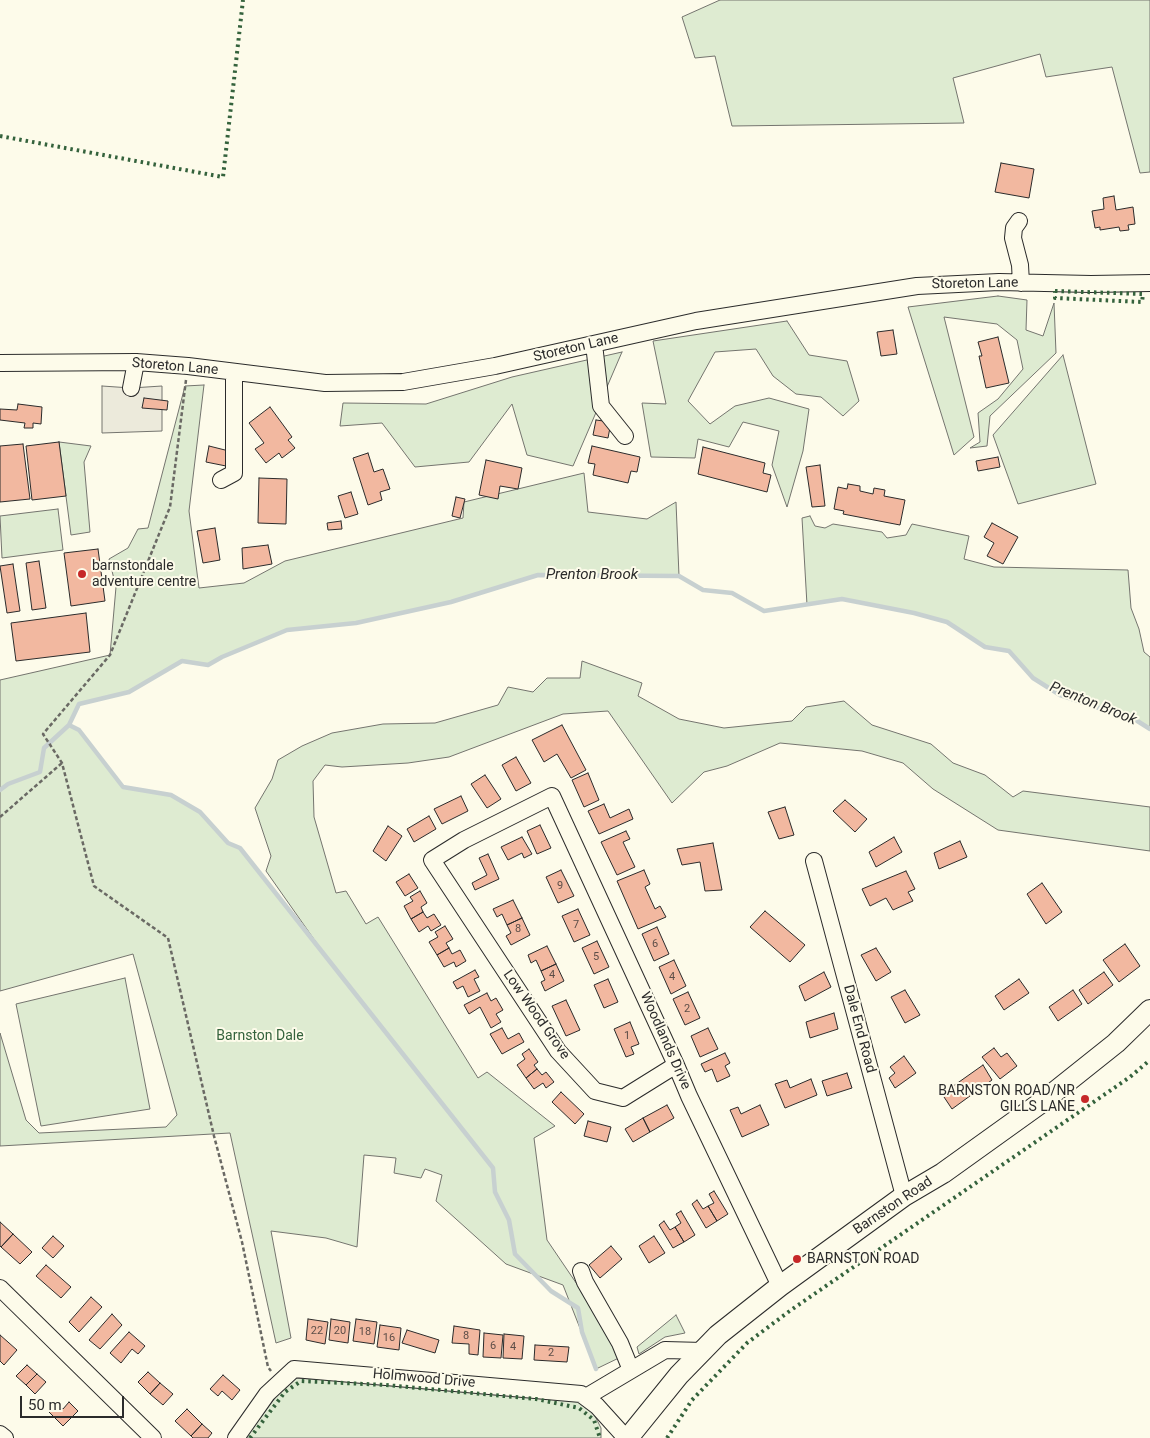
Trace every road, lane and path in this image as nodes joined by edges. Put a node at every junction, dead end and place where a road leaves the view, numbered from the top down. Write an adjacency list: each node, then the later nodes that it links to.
1 (1019, 221): 2 (street)
2 (1021, 283): 3 (street, Storeton Lane); 4 (street, Storeton Lane)
3 (1150, 283)
4 (594, 344): 8 (street, Storeton Lane); 10 (street)
5 (136, 362): 6 (street, Storeton Lane); 7 (street, Storeton Lane); 9 (street)
6 (0, 363)
7 (188, 366): 8 (street, Storeton Lane); 12 (path)
8 (234, 372): 11 (street)
9 (131, 388)
10 (625, 436)
11 (221, 480)
12 (62, 763): 14 (path); 24 (path)
13 (552, 796): 17 (street, Woodlands Drive); 17 (street, Low Wood Grove)
14 (0, 817)
15 (814, 861): 18 (street, Dale End Road)
16 (1150, 1010): 18 (main road, Barnston Road)
17 (676, 1066): 20 (street, Woodlands Drive)
18 (904, 1196): 20 (main road, Barnston Road)
19 (581, 1272): 23 (street)
20 (780, 1286): 22 (main road, Barnston Road)
21 (0, 1288): 28 (street)
22 (703, 1351): 23 (street); 30 (main road, Barnston Road)
23 (631, 1370): 25 (street)
24 (280, 1382): 25 (street, Holmwood Drive); 29 (street, Holmwood Drive)
25 (586, 1397): 30 (street)
26 (0, 1434): 27 (street)
27 (5, 1438)
28 (153, 1438)
29 (236, 1438)
30 (627, 1438)

